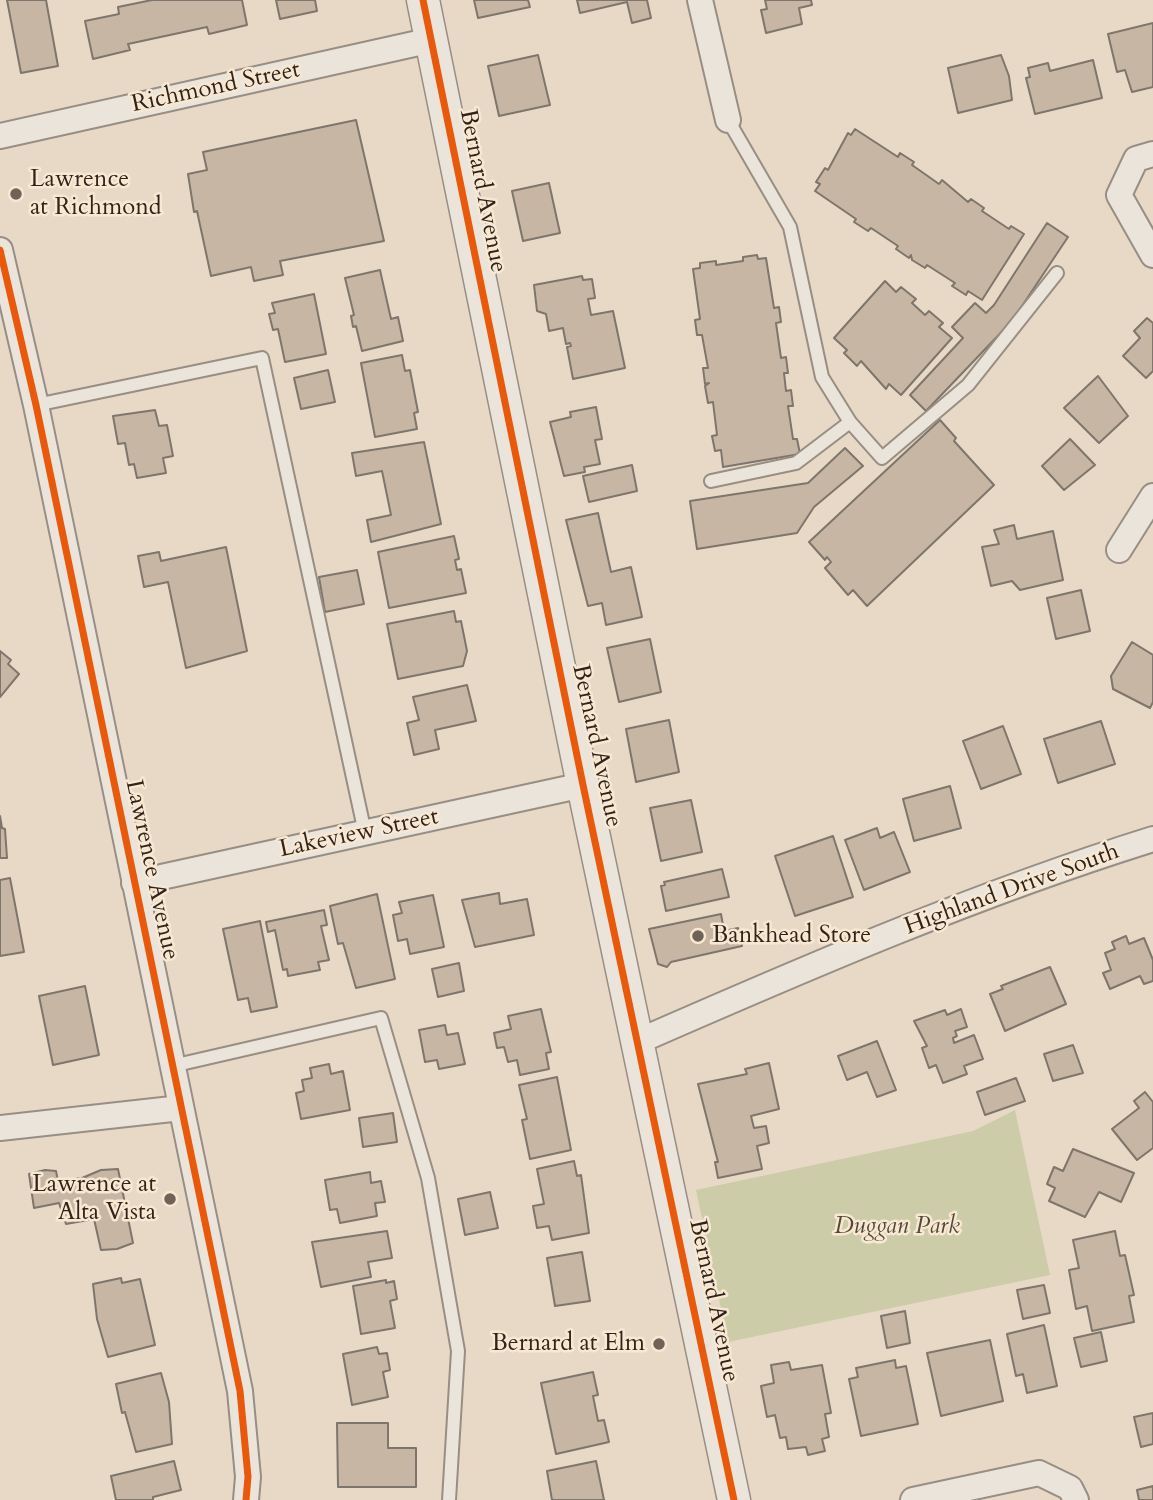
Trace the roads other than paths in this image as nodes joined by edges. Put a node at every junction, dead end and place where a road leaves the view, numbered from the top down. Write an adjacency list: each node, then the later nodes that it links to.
1 (424, 0): 3 (street, Bernard Avenue)
2 (700, 0): 4 (street)
3 (432, 40): 5 (street, Richmond Street); 15 (street, Bernard Avenue)
4 (728, 120): 11 (lane)
5 (0, 136)
6 (1153, 154): 8 (street)
7 (0, 250): 10 (street, Lawrence Avenue)
8 (1153, 255)
9 (1057, 273): 11 (lane)
10 (36, 405): 16 (lane); 18 (street, Lawrence Avenue)
11 (850, 422): 12 (lane)
12 (711, 481)
13 (1153, 496): 14 (street)
14 (1119, 550)
15 (583, 785): 16 (street, Lakeview Street); 19 (street, Bernard Avenue)
16 (365, 832): 18 (street, Lakeview Street)
17 (1153, 839): 19 (street, Highland Drive South)
18 (134, 883): 20 (street, Lawrence Avenue)
19 (639, 1041): 25 (street, Bernard Avenue)
20 (172, 1066): 21 (street, Lawrence Avenue); 24 (lane)
21 (181, 1108): 22 (street); 23 (street, Lawrence Avenue)
22 (0, 1128)
23 (246, 1500)
24 (449, 1500)
25 (734, 1500)
26 (913, 1500): 27 (street)
27 (1076, 1500)

